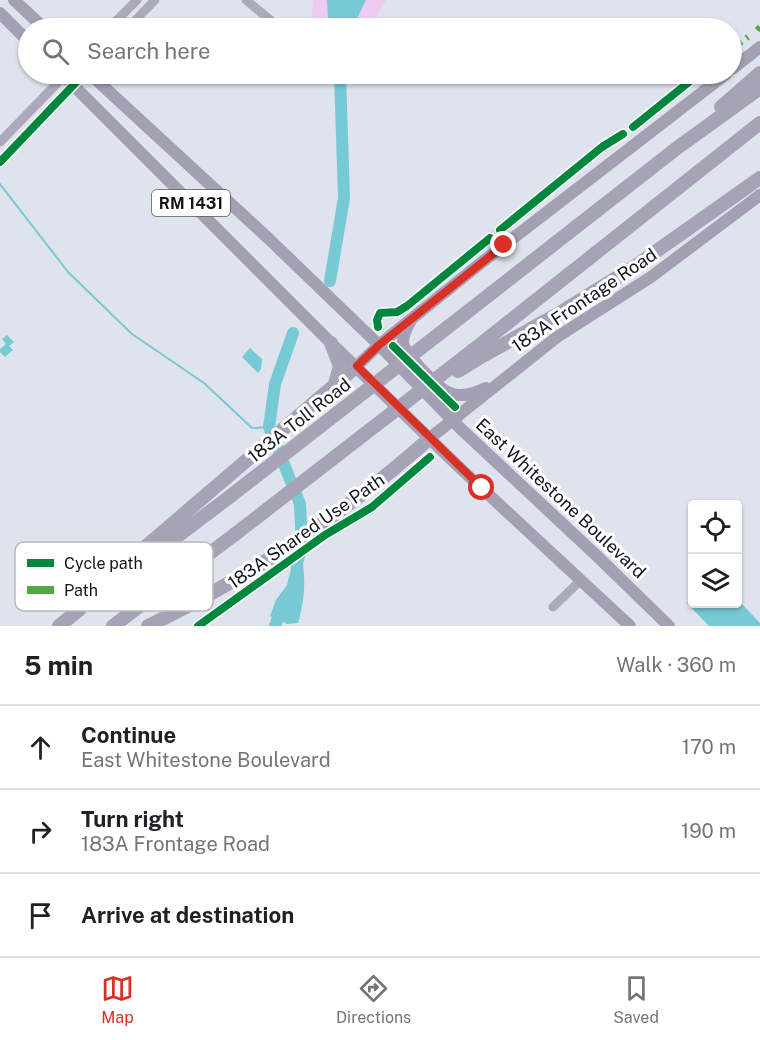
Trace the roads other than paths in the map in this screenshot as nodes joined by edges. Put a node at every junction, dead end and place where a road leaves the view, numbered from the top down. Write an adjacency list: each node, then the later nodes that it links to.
1 (14, 0): 6 (main road)
2 (137, 0): 7 (street)
3 (155, 0): 8 (street)
4 (246, 0): 9 (street)
5 (0, 13): 10 (main road)
6 (33, 18)
7 (119, 18)
8 (138, 18)
9 (268, 18)
10 (18, 31)
11 (760, 47): 12 (main road)
12 (742, 61)
13 (760, 73): 21 (highway)
14 (55, 84): 20 (street)
15 (101, 84): 27 (main road, East Whitestone Boulevard / RM 1431)
16 (713, 84): 25 (main road)
17 (74, 85): 22 (street); 26 (main road, RM 1431)
18 (760, 88): 21 (highway, 183A Toll Road)
19 (760, 123): 28 (highway)
20 (0, 142)
21 (677, 148): 35 (highway, 183A Toll Road, bridge)
22 (0, 162)
23 (760, 178): 28 (highway)
24 (760, 195): 30 (main road, 183A Frontage Road)
25 (412, 318): 27 (main road); 30 (main road)
26 (332, 344): 29 (main road, RM 1431); 31 (highway)
27 (379, 345): 29 (main road); 32 (main road, East Whitestone Boulevard / RM 1431)
28 (475, 355): 36 (highway, bridge)
29 (357, 366): 31 (highway); 33 (main road, RM 1431)
30 (500, 381): 32 (main road, 183A Frontage Road)
31 (335, 385): 34 (highway)
32 (452, 420): 33 (main road, 183A Frontage Road); 48 (main road, East Whitestone Boulevard / RM 1431)
33 (430, 438): 37 (main road, RM 1431); 38 (highway)
34 (151, 542)
35 (169, 542)
36 (213, 551)
37 (582, 580): 39 (street); 47 (main road, RM 1431)
38 (213, 592)
39 (553, 607)
40 (78, 611): 43 (highway, 183A Toll Road, bridge)
41 (133, 611): 45 (highway, bridge)
42 (179, 611): 46 (highway)
43 (75, 613): 44 (highway, 183A Toll Road)
44 (59, 626)
45 (113, 626)
46 (148, 626)
47 (630, 626)
48 (669, 626)

